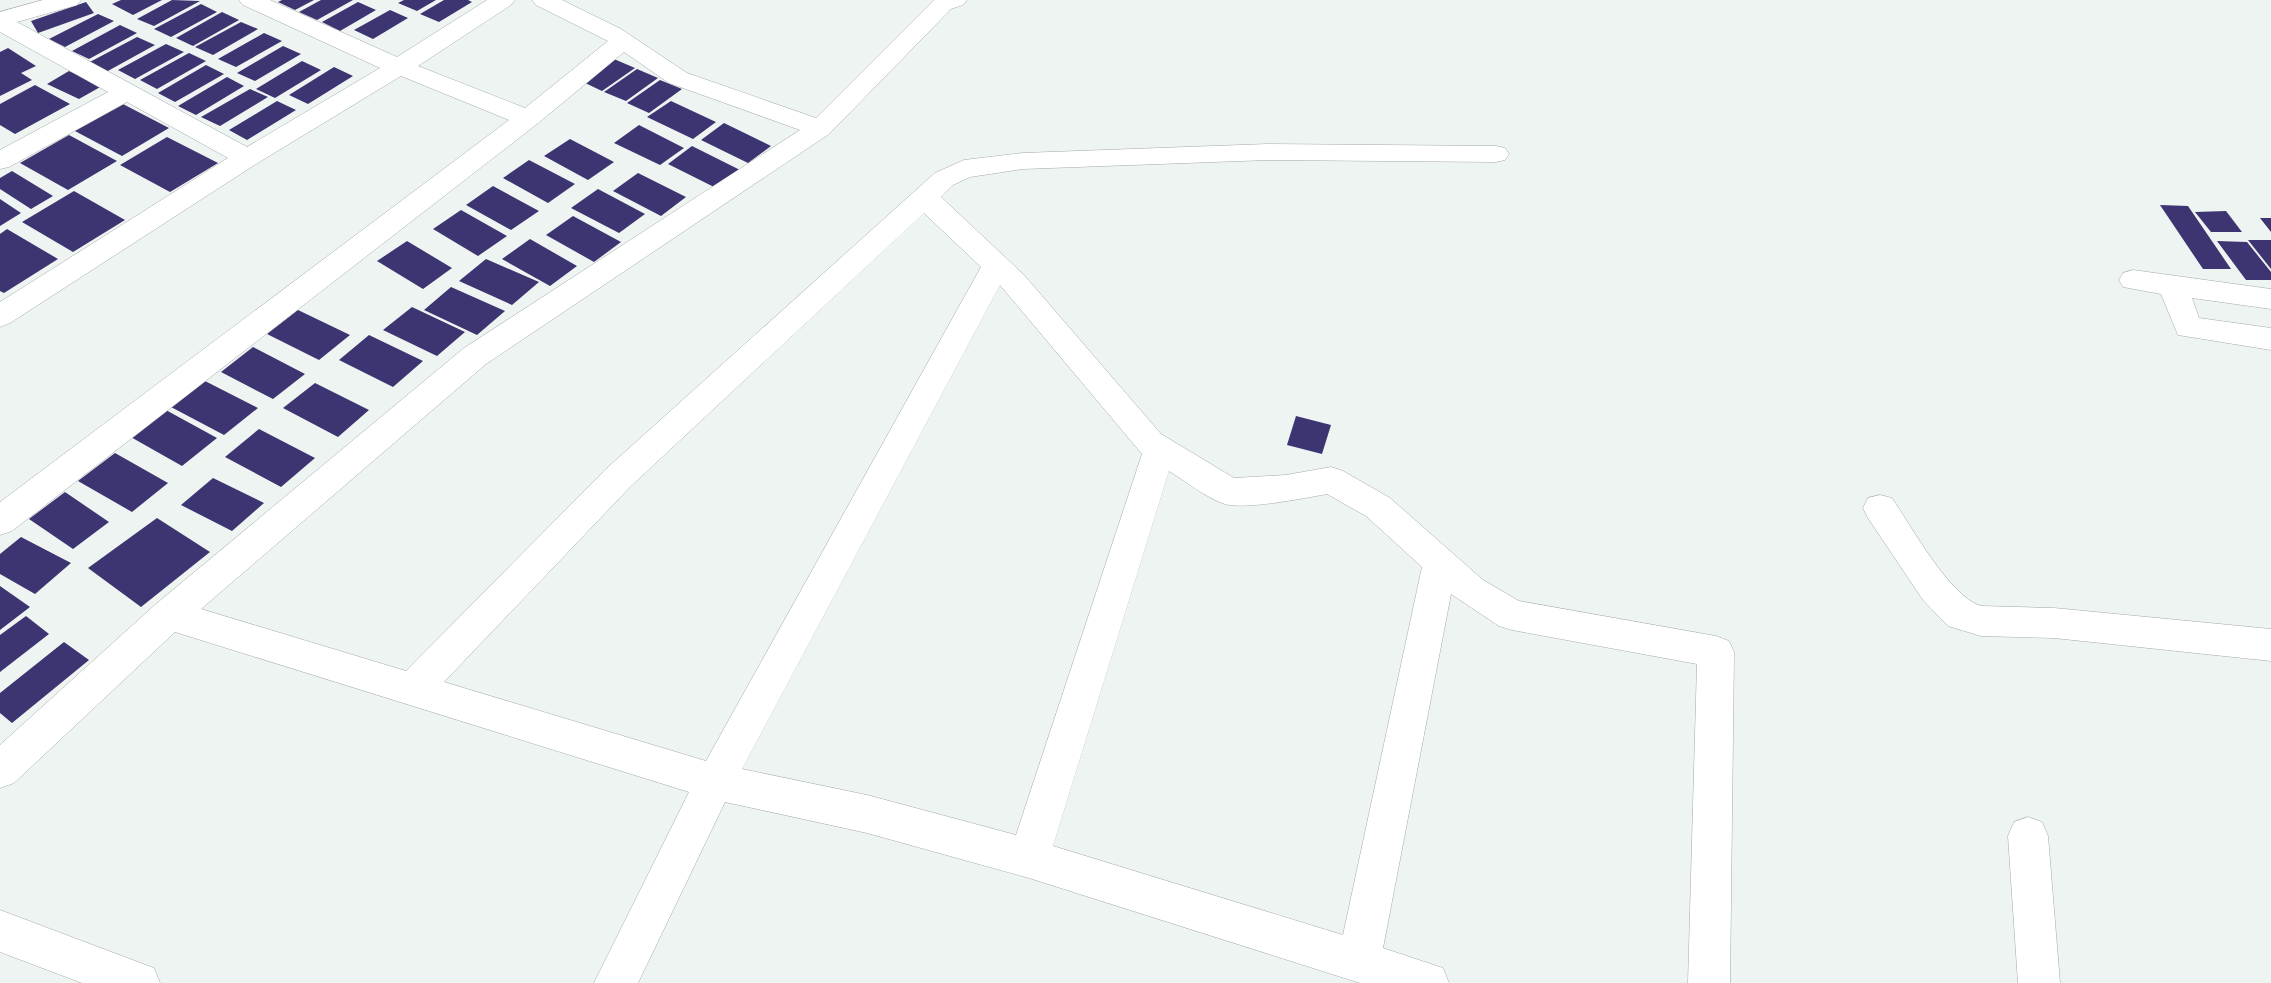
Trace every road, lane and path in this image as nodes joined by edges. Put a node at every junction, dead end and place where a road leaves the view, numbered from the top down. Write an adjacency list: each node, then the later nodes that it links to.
1 (11, 0): 7 (street)
2 (69, 0): 7 (street)
3 (251, 0): 9 (street)
4 (503, 0): 9 (street)
5 (544, 0): 8 (street)
6 (955, 0): 12 (street)
7 (0, 19): 10 (street)
8 (623, 41): 11 (street); 12 (street)
9 (399, 67): 11 (street); 14 (street)
10 (128, 91): 14 (street); 15 (street)
11 (528, 118): 24 (street)
12 (820, 128): 27 (street)
13 (1496, 154): 16 (street)
14 (247, 158): 21 (street)
15 (0, 161)
16 (924, 197): 17 (street); 29 (street)
17 (996, 266): 23 (street); 31 (street)
18 (2133, 280): 19 (street)
19 (2172, 286): 20 (street); 22 (street)
20 (2271, 299)
21 (0, 316)
22 (2271, 339)
23 (1160, 449): 26 (street); 33 (street)
24 (6, 507)
25 (1880, 508): 28 (street)
26 (1440, 562): 35 (street); 39 (street)
27 (169, 615): 29 (street); 30 (street)
28 (2271, 645)
29 (412, 690): 31 (street)
30 (0, 770)
31 (715, 782): 33 (street); 37 (street)
32 (2028, 836): 40 (street)
33 (1029, 858): 35 (street)
34 (0, 931): 36 (street)
35 (1359, 961): 38 (street)
36 (139, 983)
37 (615, 983)
38 (1428, 983)
39 (1709, 983)
40 (2039, 983)

